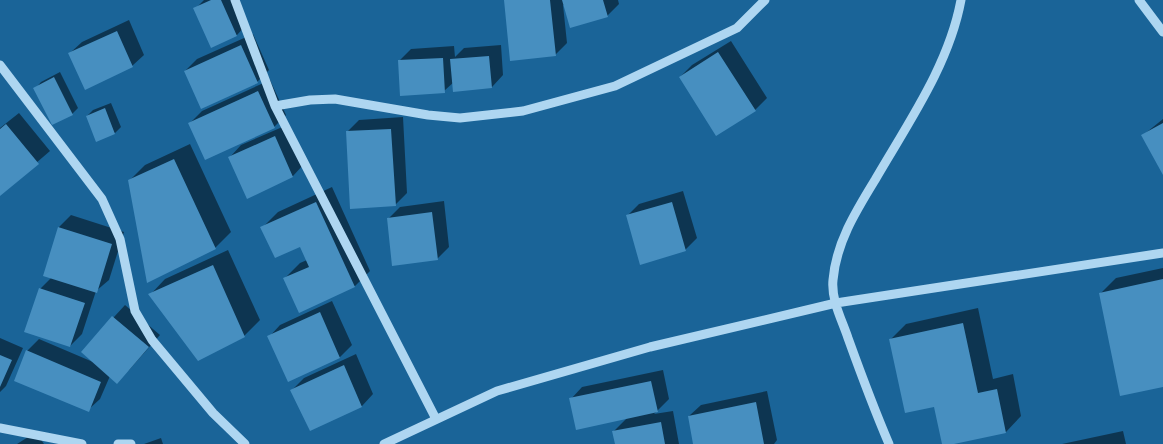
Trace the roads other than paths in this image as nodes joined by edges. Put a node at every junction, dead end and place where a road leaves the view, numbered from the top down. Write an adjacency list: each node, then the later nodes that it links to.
1 (235, 0): 7 (street)
2 (765, 0): 7 (street)
3 (961, 0): 9 (street)
4 (1139, 0): 5 (street)
5 (1163, 32)
6 (0, 65): 15 (street)
7 (276, 106): 10 (street)
8 (1163, 253): 9 (street)
9 (836, 303): 10 (street); 17 (street)
10 (436, 420): 16 (street)
11 (0, 428): 12 (street)
12 (82, 444)
13 (118, 444): 14 (street)
14 (131, 444)
15 (245, 444)
16 (384, 444)
17 (889, 444)

